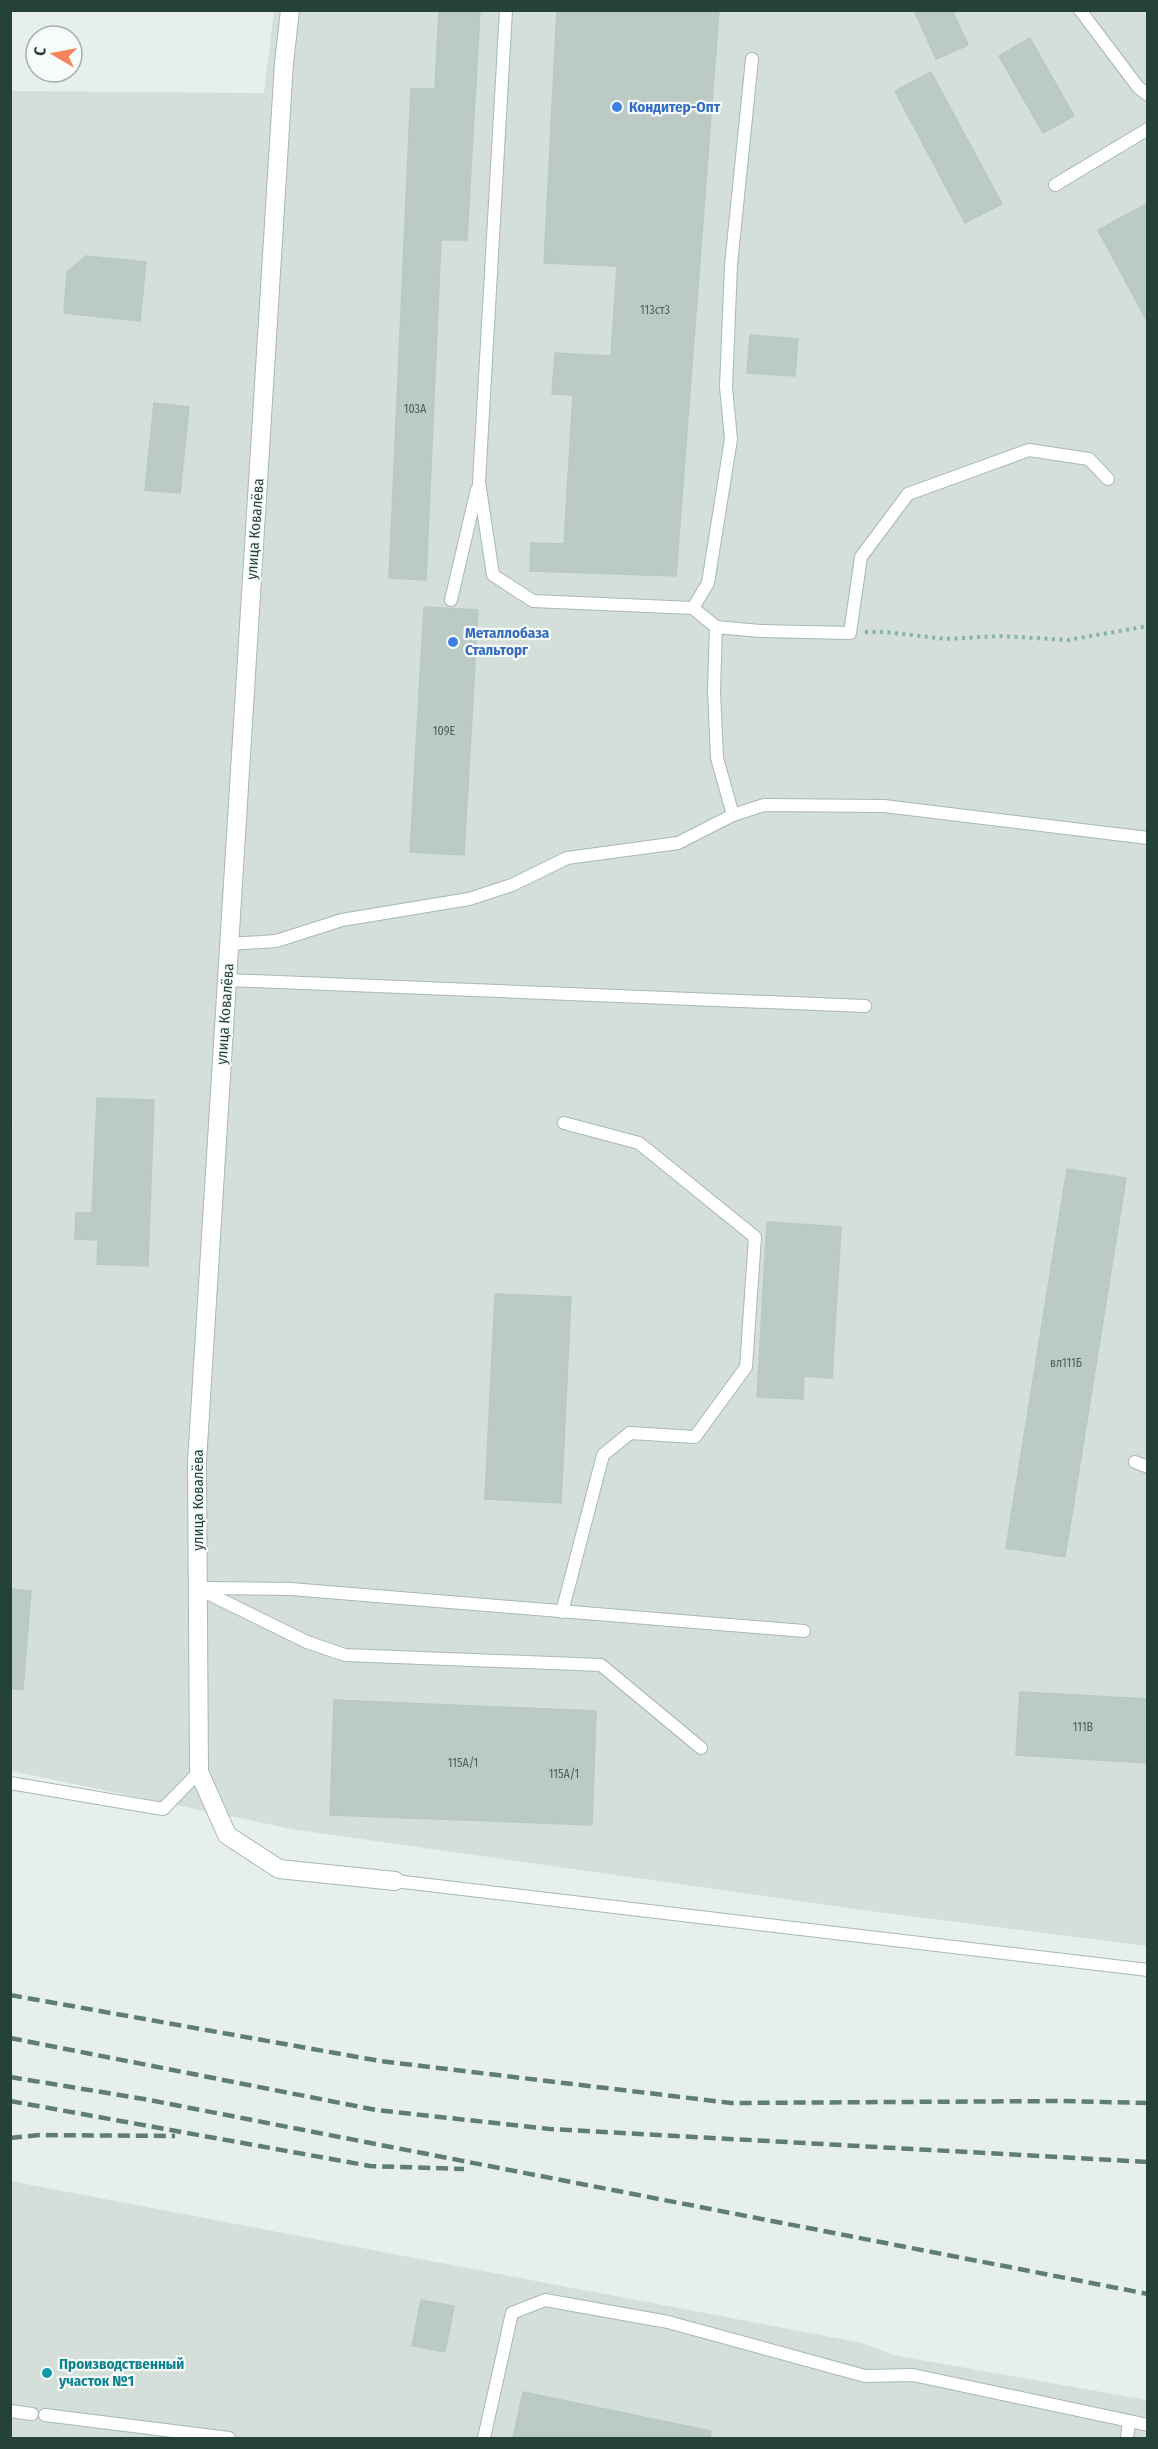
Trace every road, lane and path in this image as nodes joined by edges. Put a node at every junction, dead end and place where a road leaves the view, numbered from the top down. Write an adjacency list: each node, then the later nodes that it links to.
1 (290, 10): 17 (street, улица Ковалёва)
2 (506, 10): 9 (lane)
3 (1080, 10): 5 (lane)
4 (752, 59): 11 (lane)
5 (1148, 95)
6 (1148, 129): 7 (lane)
7 (1055, 185)
8 (1108, 479): 14 (lane)
9 (479, 482): 10 (lane); 11 (lane)
10 (451, 600)
11 (693, 608): 13 (lane)
12 (1148, 626): 14 (path)
13 (716, 627): 14 (lane); 15 (lane)
14 (850, 633)
15 (734, 815): 16 (lane); 17 (lane)
16 (1148, 838)
17 (229, 944): 18 (street, улица Ковалёва)
18 (227, 980): 19 (lane); 21 (street, улица Ковалёва)
19 (865, 1006)
20 (564, 1123): 22 (lane)
21 (198, 1588): 22 (lane); 24 (lane); 25 (street, улица Ковалёва)
22 (562, 1612): 23 (lane)
23 (804, 1631)
24 (701, 1748)
25 (199, 1772): 26 (lane); 27 (street, улица Ковалёва)
26 (10, 1783)
27 (395, 1881): 28 (lane)
28 (1148, 1970)
29 (10, 2411): 32 (lane)
30 (1129, 2422): 31 (lane); 33 (lane); 34 (lane)
31 (1148, 2425)
32 (229, 2439)
33 (484, 2439)
34 (1127, 2439)

